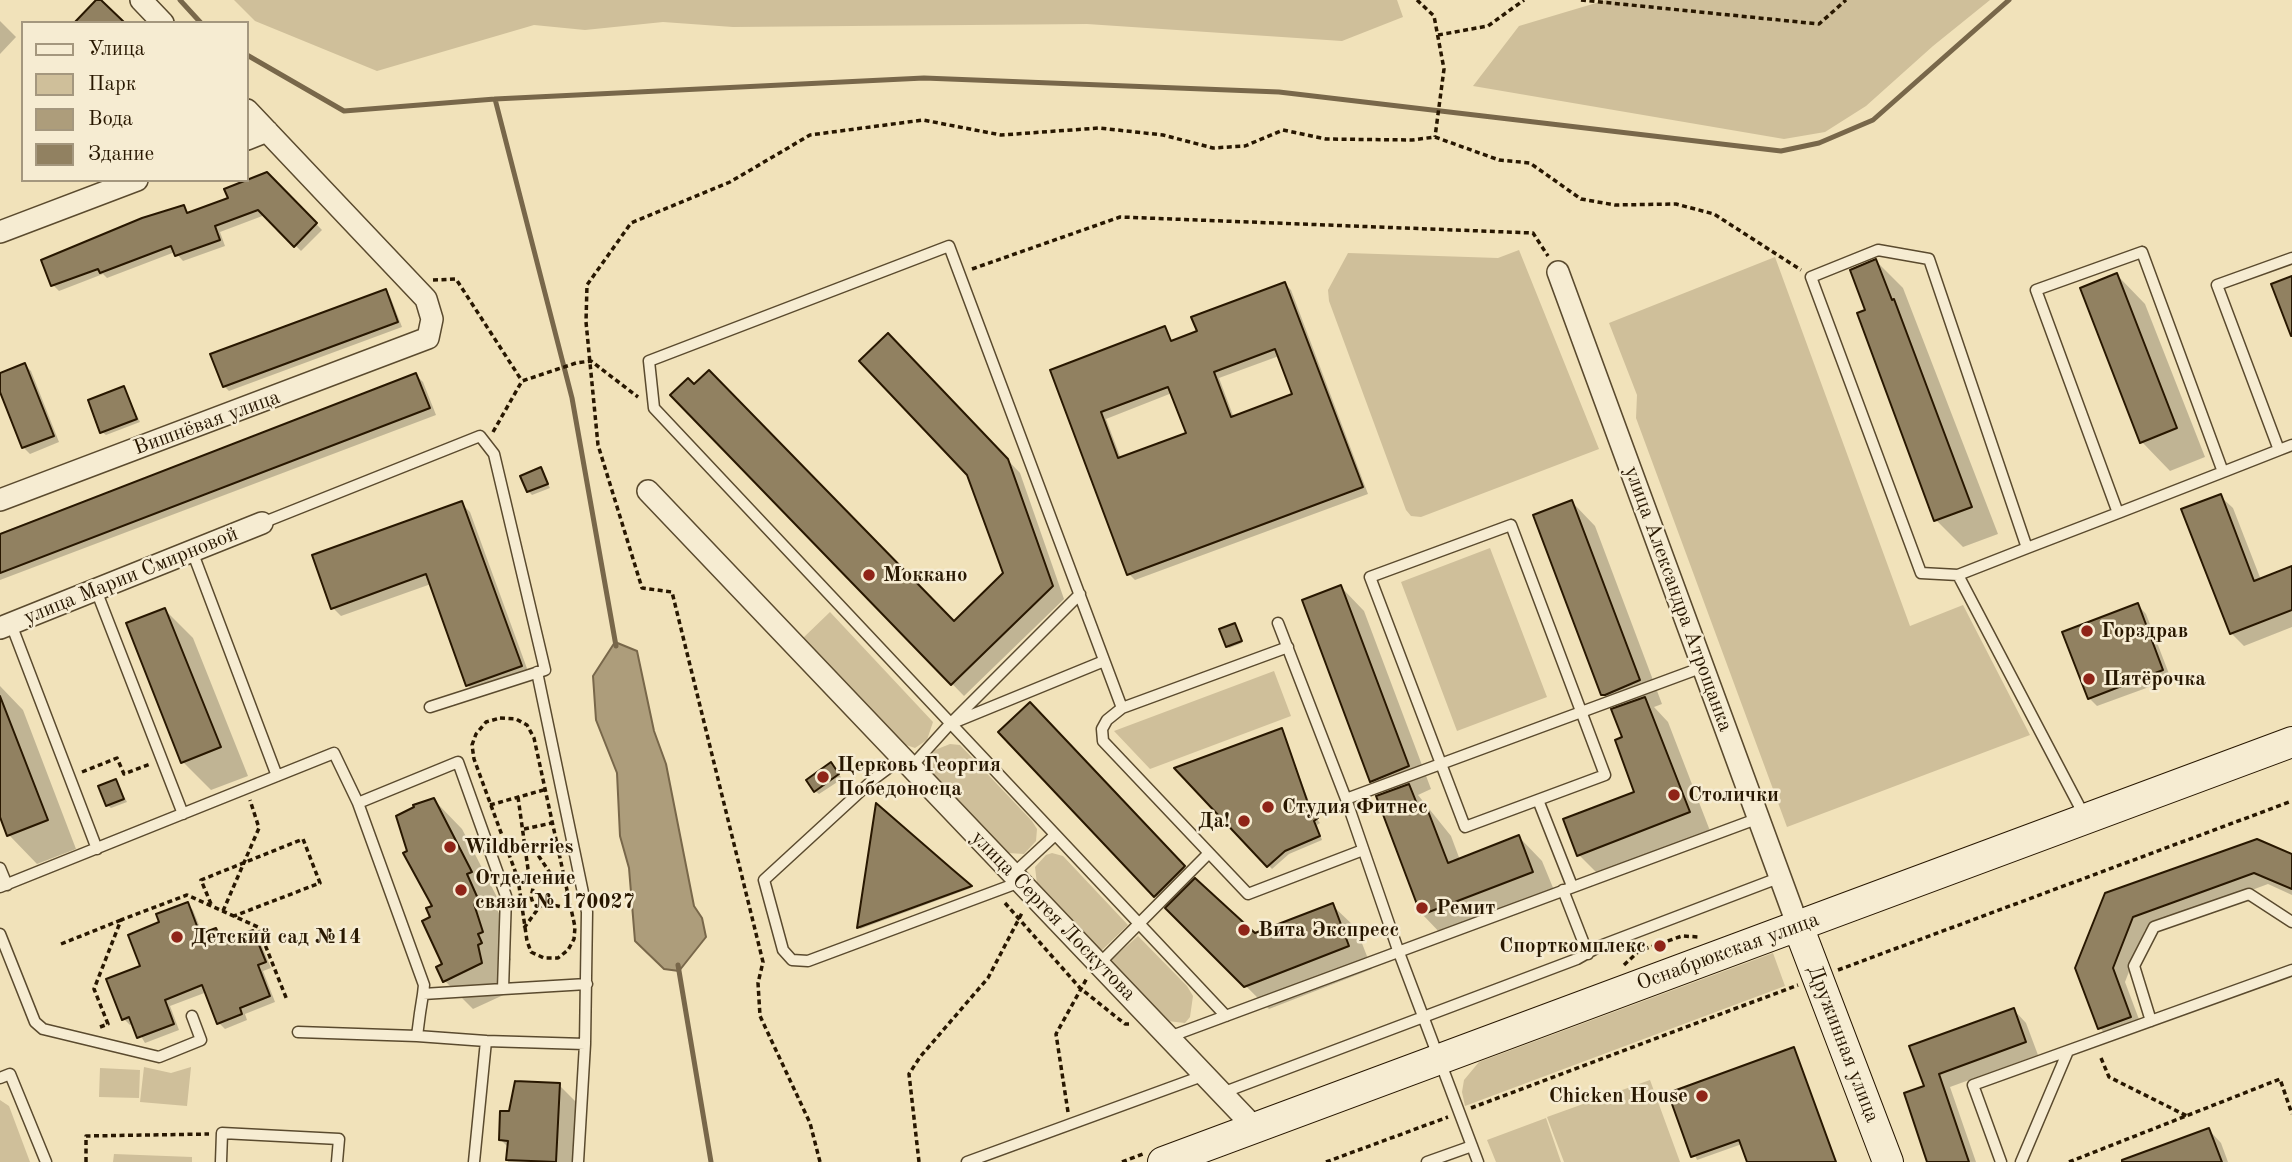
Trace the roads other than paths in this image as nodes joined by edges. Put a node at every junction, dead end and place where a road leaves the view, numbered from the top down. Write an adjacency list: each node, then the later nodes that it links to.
1 (141, 0): 2 (street)
2 (161, 21)
3 (248, 111): 4 (street)
4 (267, 131): 5 (street); 14 (street, Вишнёвая улица)
5 (248, 139)
6 (132, 182): 7 (street)
7 (0, 232)
8 (2292, 258): 11 (lane)
9 (1558, 272): 26 (street, улица Александра Атрощанка)
10 (2292, 445): 11 (lane)
11 (2279, 450): 12 (lane)
12 (2223, 472): 15 (lane); 15 (lane)
13 (648, 491): 33 (street, улица Сергея Лоскутова)
14 (0, 500)
15 (2118, 513): 17 (lane)
16 (262, 523): 18 (street, улица Марии Смирновой); 27 (lane)
17 (2027, 548): 19 (lane); 19 (lane)
18 (192, 551): 20 (street, улица Марии Смирновой); 35 (lane)
19 (1958, 575): 41 (lane)
20 (96, 590): 23 (street, улица Марии Смирновой); 39 (lane)
21 (1080, 594): 25 (lane); 31 (lane); 31 (lane)
22 (1278, 623): 24 (lane)
23 (5, 626): 43 (lane)
24 (1288, 647): 29 (lane); 36 (lane)
25 (1104, 661): 29 (lane); 31 (lane)
26 (1703, 667): 30 (lane); 40 (street, улица Александра Атрощанка)
27 (537, 672): 28 (lane); 59 (lane)
28 (430, 707)
29 (1122, 708): 45 (lane)
30 (1581, 712): 34 (lane); 34 (lane); 37 (lane)
31 (949, 725): 33 (lane); 42 (lane)
32 (2292, 742): 41 (street, Оснабрюкская улица)
33 (907, 763): 48 (street, улица Сергея Лоскутова); 48 (lane)
34 (1441, 764): 36 (lane); 37 (lane)
35 (277, 776): 38 (lane); 39 (lane)
36 (1346, 799): 44 (lane)
37 (1538, 800): 50 (lane)
38 (358, 803): 60 (lane); 61 (lane)
39 (183, 814): 43 (lane)
40 (1759, 818): 47 (street, улица Александра Атрощанка); 50 (lane)
41 (2086, 819): 53 (street, Оснабрюкская улица)
42 (1054, 836): 48 (lane); 52 (lane)
43 (97, 849): 49 (lane)
44 (1363, 850): 45 (lane); 55 (lane)
45 (1209, 853): 52 (lane)
46 (0, 868): 49 (lane)
47 (1781, 877): 53 (street, улица Александра Атрощанка); 56 (lane)
48 (1022, 883): 57 (street, улица Сергея Лоскутова)
49 (3, 886)
50 (1568, 888): 55 (lane); 56 (lane)
51 (2292, 922): 65 (lane)
52 (1138, 924): 57 (lane); 63 (lane)
53 (1798, 926): 72 (street, Оснабрюкская улица); 87 (street, Дружинная улица)
54 (0, 934): 62 (lane)
55 (1398, 950): 63 (lane); 64 (lane)
56 (1588, 954): 64 (lane)
57 (1099, 964): 66 (street, улица Сергея Лоскутова)
58 (2292, 970): 65 (lane)
59 (587, 984): 60 (lane); 70 (lane)
60 (503, 989): 61 (lane)
61 (423, 994): 68 (lane)
62 (192, 1016)
63 (1226, 1016): 66 (lane)
64 (1424, 1017): 72 (lane); 75 (lane)
65 (2151, 1021): 71 (lane)
66 (1164, 1031): 73 (street, улица Сергея Лоскутова)
67 (298, 1032): 68 (lane)
68 (417, 1036): 69 (lane)
69 (486, 1041): 70 (lane); 81 (lane)
70 (586, 1044): 82 (lane)
71 (2068, 1051): 88 (lane); 89 (lane)
72 (1440, 1059): 76 (street, Оснабрюкская улица); 77 (lane)
73 (1205, 1075): 75 (street, улица Сергея Лоскутова); 83 (lane)
74 (0, 1078): 78 (lane)
75 (1222, 1093): 76 (street, улица Сергея Лоскутова)
76 (1255, 1128): 84 (street, Оснабрюкская улица)
77 (1472, 1146): 85 (lane); 86 (lane)
78 (46, 1162)
79 (221, 1162): 80 (lane)
80 (337, 1162)
81 (474, 1162)
82 (578, 1162)
83 (967, 1162)
84 (1163, 1162)
85 (1427, 1162)
86 (1478, 1162)
87 (1888, 1162)
88 (2001, 1162)
89 (2021, 1162)

